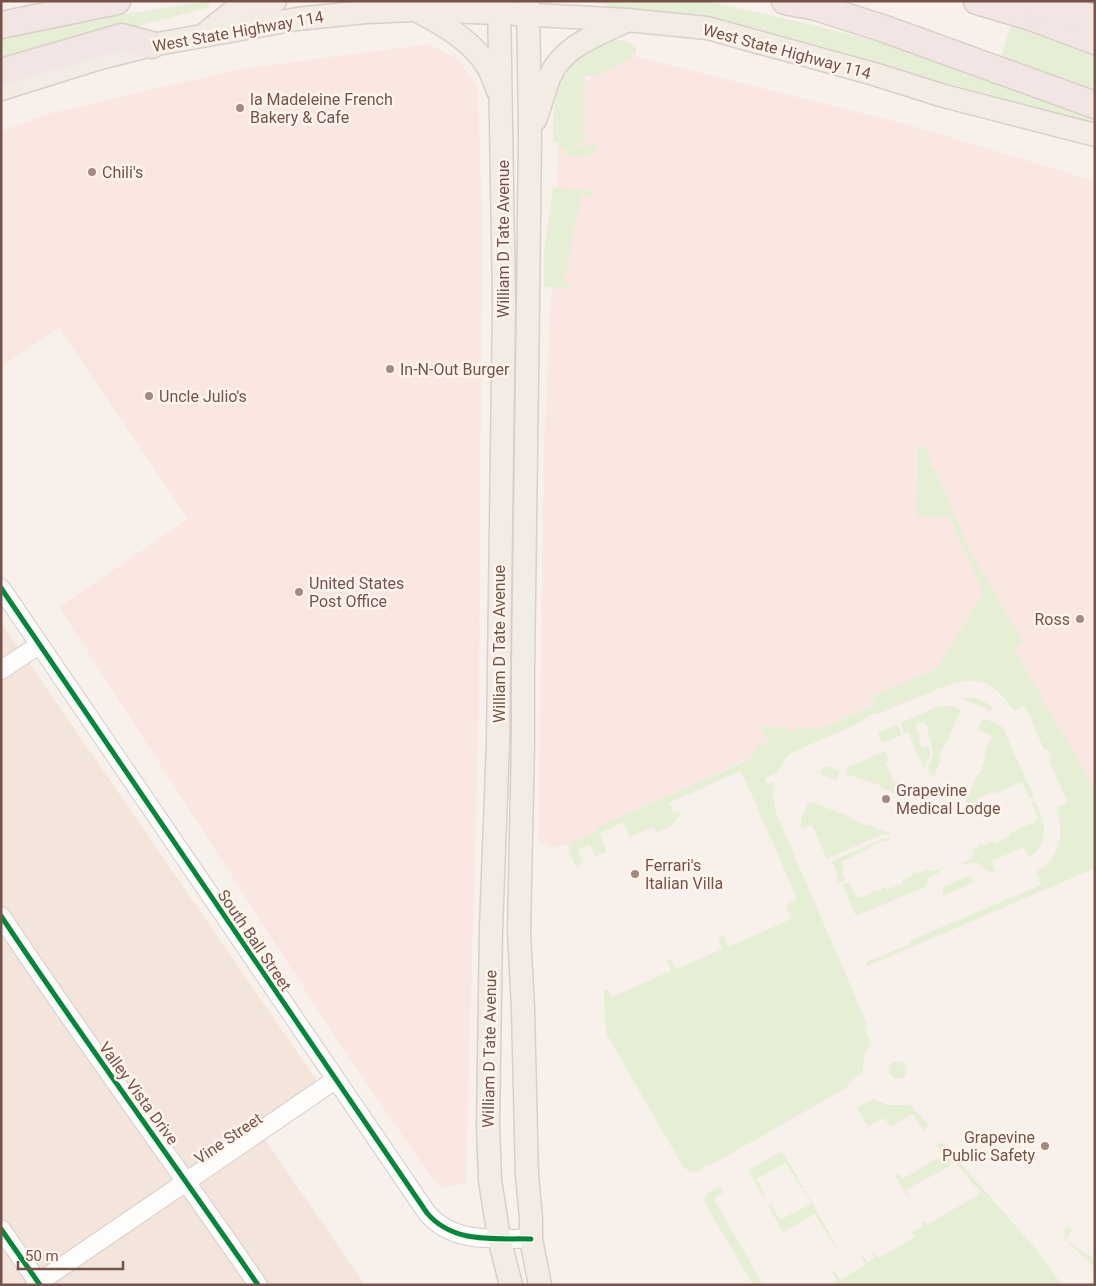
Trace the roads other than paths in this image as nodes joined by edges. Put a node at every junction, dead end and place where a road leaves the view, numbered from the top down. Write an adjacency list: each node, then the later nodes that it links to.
1 (117, 1): 12 (highway)
2 (275, 1): 13 (main road)
3 (569, 1): 11 (main road)
4 (785, 1): 19 (highway)
5 (977, 1): 14 (highway)
6 (1019, 1): 10 (highway)
7 (499, 7): 8 (main road, West State Highway 114); 9 (main road, West State Highway 114); 18 (main road, William D Tate Avenue)
8 (528, 8): 11 (main road, West State Highway 114); 20 (main road, William D Tate Avenue)
9 (416, 10): 13 (main road, West State Highway 114); 18 (main road)
10 (1095, 18)
11 (627, 20): 20 (main road); 21 (main road, West State Highway 114)
12 (1, 25)
13 (204, 35): 15 (main road, West State Highway 114)
14 (1095, 41)
15 (152, 45): 16 (highway); 17 (main road, West State Highway 114)
16 (1, 72)
17 (1, 88)
18 (501, 100): 22 (main road, William D Tate Avenue)
19 (1095, 105)
20 (530, 134): 23 (main road, William D Tate Avenue)
21 (1095, 135)
22 (504, 304): 23 (main road); 26 (main road, William D Tate Avenue)
23 (528, 304): 27 (main road, William D Tate Avenue)
24 (1, 588): 25 (street, South Ball Street)
25 (39, 644): 28 (street); 32 (street, South Ball Street)
26 (499, 666): 27 (main road); 29 (main road, William D Tate Avenue)
27 (523, 666): 30 (main road, William D Tate Avenue)
28 (1, 670)
29 (496, 833): 30 (main road); 35 (main road, William D Tate Avenue)
30 (522, 834): 36 (main road, William D Tate Avenue)
31 (1, 916): 33 (street, Valley Vista Drive)
32 (335, 1080): 33 (street, Vine Street); 35 (street, South Ball Street)
33 (187, 1181): 37 (street, Vine Street); 38 (street, Valley Vista Drive)
34 (1, 1229): 37 (street)
35 (499, 1238): 36 (street, South Ball Street); 39 (main road, William D Tate Avenue)
36 (531, 1239): 40 (main road, William D Tate Avenue)
37 (38, 1284)
38 (258, 1285)
39 (511, 1285)
40 (540, 1285)

